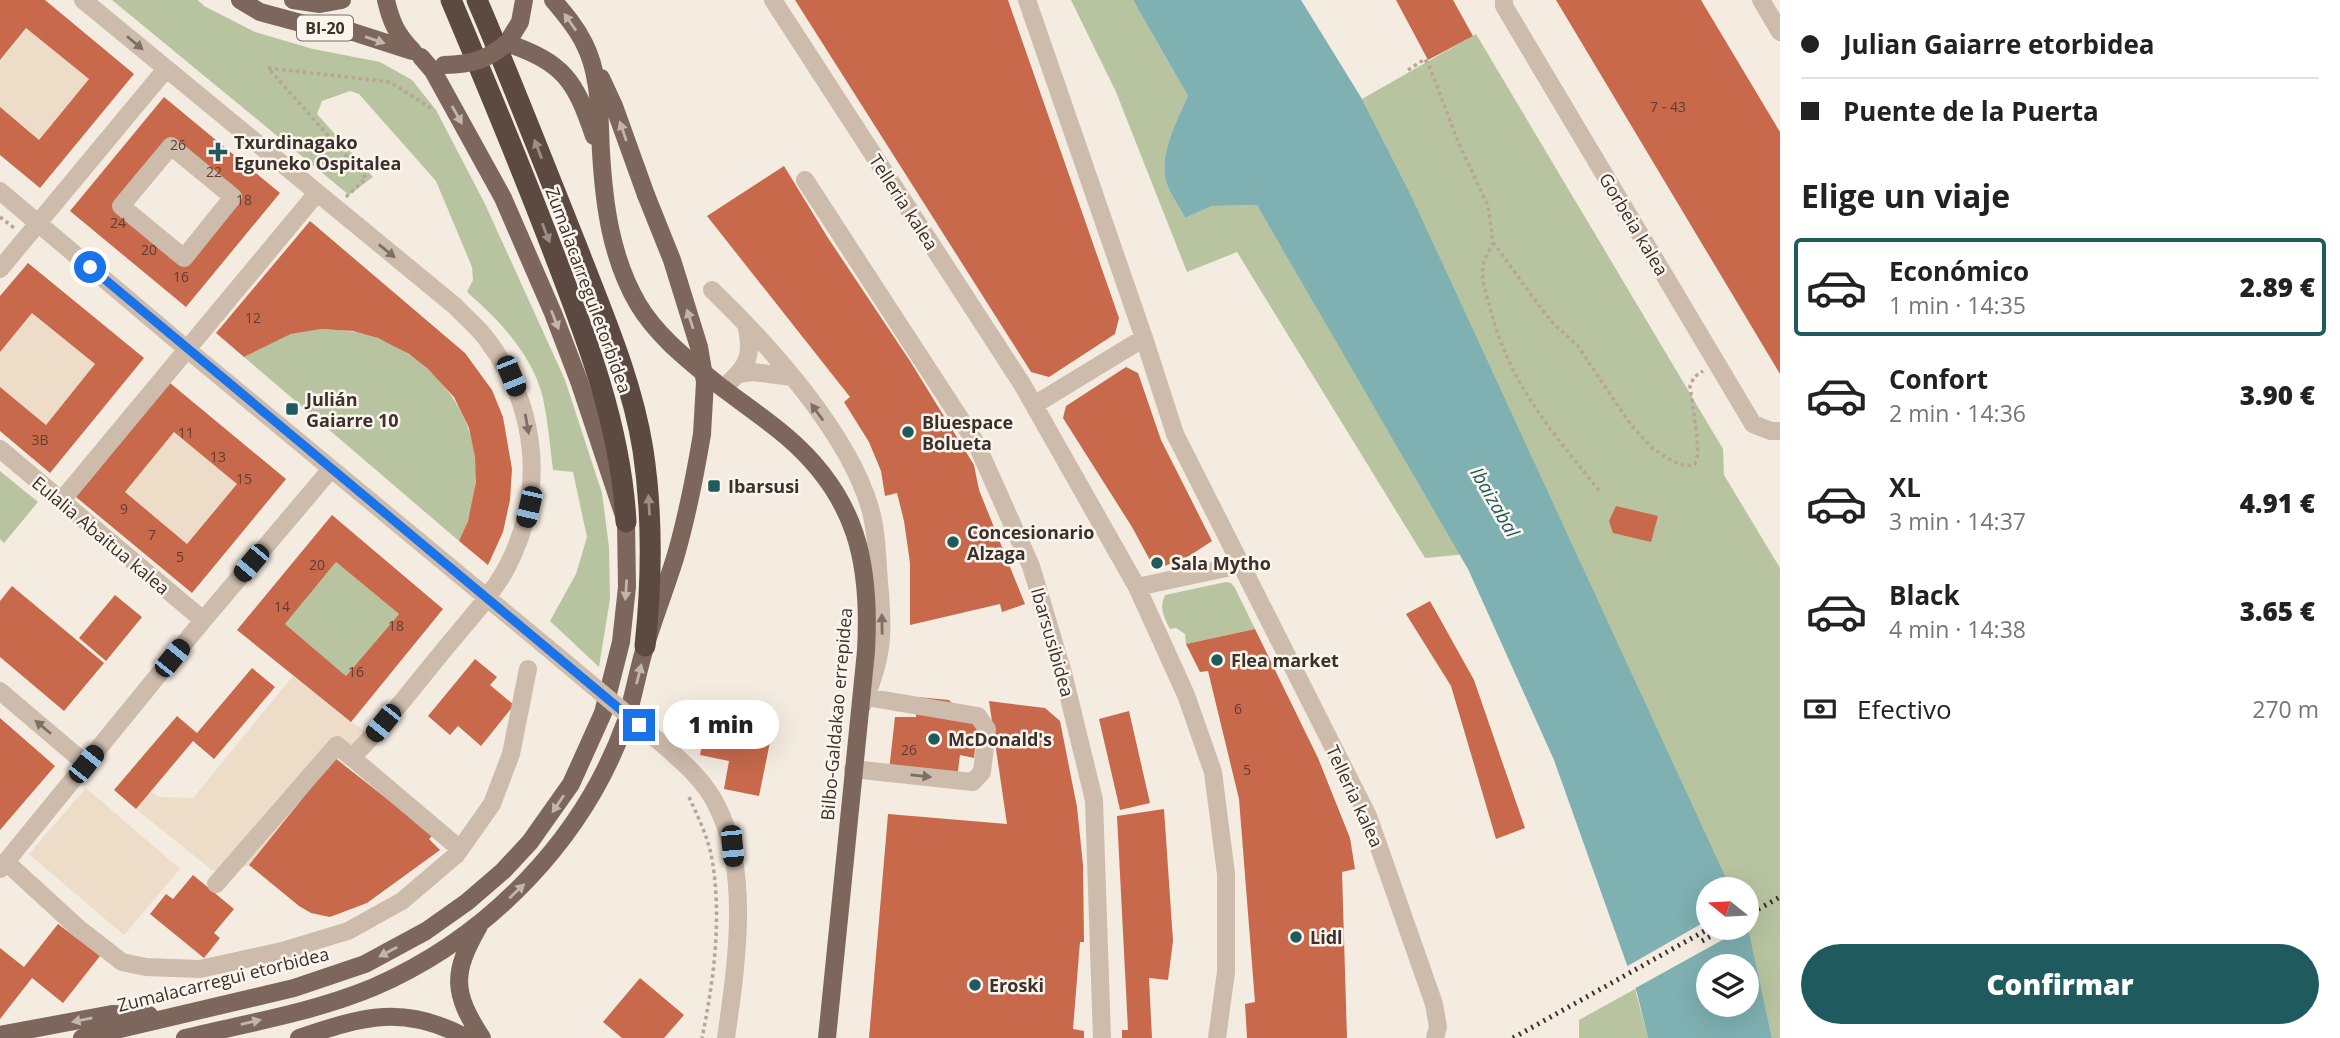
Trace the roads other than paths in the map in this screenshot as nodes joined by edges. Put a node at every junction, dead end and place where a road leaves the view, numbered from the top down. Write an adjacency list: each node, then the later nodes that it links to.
1 (83, 0): 18 (street, one-way to 18)
2 (240, 0): 17 (main road, BI-20, one-way to 17)
3 (293, 0): 4 (main road, BI-20)
4 (342, 0)
5 (386, 0): 17 (main road)
6 (451, 0): 38 (highway, Zumalacarregui etorbidea, one-way to 38)
7 (477, 0): 43 (highway, Zumalacarregui etorbidea, one-way to 7)
8 (524, 0): 15 (main road)
9 (554, 0): 16 (main road, Bilbo-Galdakao errepidea, one-way to 9)
10 (773, 0): 33 (street, Telleria kalea)
11 (1027, 0): 28 (street, Telleria kalea)
12 (1504, 0): 34 (street, Gorbeia kalea)
13 (1760, 0): 14 (street)
14 (1780, 32)
15 (507, 43): 17 (main road, bridge); 19 (main road, Bilbo-Galdakao errepidea)
16 (585, 45): 19 (main road, Bilbo-Galdakao errepidea); 43 (main road, one-way to 16, bridge)
17 (417, 54): 38 (main road, one-way to 38)
18 (166, 69): 22 (street); 23 (street)
19 (601, 156): 32 (main road, Bilbo-Galdakao errepidea)
20 (804, 180): 63 (street, Ibarsusibidea)
21 (0, 191): 23 (street)
22 (317, 193): 29 (street); 41 (street, one-way to 41)
23 (39, 223): 25 (street); 29 (street)
24 (184, 258): 24 (street)
25 (0, 269)
26 (712, 290): 27 (street)
27 (745, 322): 30 (street); 31 (street)
28 (1144, 338): 33 (street); 39 (street, Telleria kalea)
29 (188, 350): 36 (street); 37 (street)
30 (738, 374): 31 (street); 32 (street)
31 (792, 377): 46 (street, one-way to 31)
32 (723, 388): 46 (main road, Bilbo-Galdakao errepidea)
33 (1034, 405): 40 (street, Telleria kalea)
34 (1780, 431)
35 (0, 449): 37 (street, Eulalia Abaitua kalea)
36 (331, 469): 41 (street); 42 (street)
37 (61, 500): 42 (street, Eulalia Abaitua kalea)
38 (626, 522): 54 (main road, Zumalacarregui etorbidea, one-way to 54)
39 (1240, 565): 40 (street); 65 (street, Telleria kalea)
40 (1137, 587): 64 (street, Telleria kalea)
41 (486, 597): 47 (street); 61 (street, bridge)
42 (203, 620): 48 (street)
43 (645, 646): 53 (main road, Zumalacarregui etorbidea, one-way to 43)
44 (528, 669): 50 (street)
45 (0, 691): 48 (street, one-way to 45)
46 (862, 705): 49 (main road, Bilbo-Galdakao errepidea); 49 (street, one-way to 46)
47 (352, 757): 50 (street); 52 (street)
48 (86, 764): 51 (street)
49 (853, 769): 62 (main road, Bilbo-Galdakao errepidea)
50 (460, 849): 51 (street)
51 (3, 866)
52 (216, 884)
53 (482, 921): 57 (main road, Zumalacarregui etorbidea, one-way to 53); 60 (main road)
54 (174, 1016): 55 (main road, one-way to 55); 56 (main road, Zumalacarregui etorbidea)
55 (0, 1035)
56 (82, 1038)
57 (185, 1038)
58 (299, 1038): 59 (main road)
59 (467, 1038)
60 (482, 1038)
61 (726, 1038)
62 (827, 1038)
63 (1102, 1038)
64 (1217, 1038)
65 (1434, 1038)

